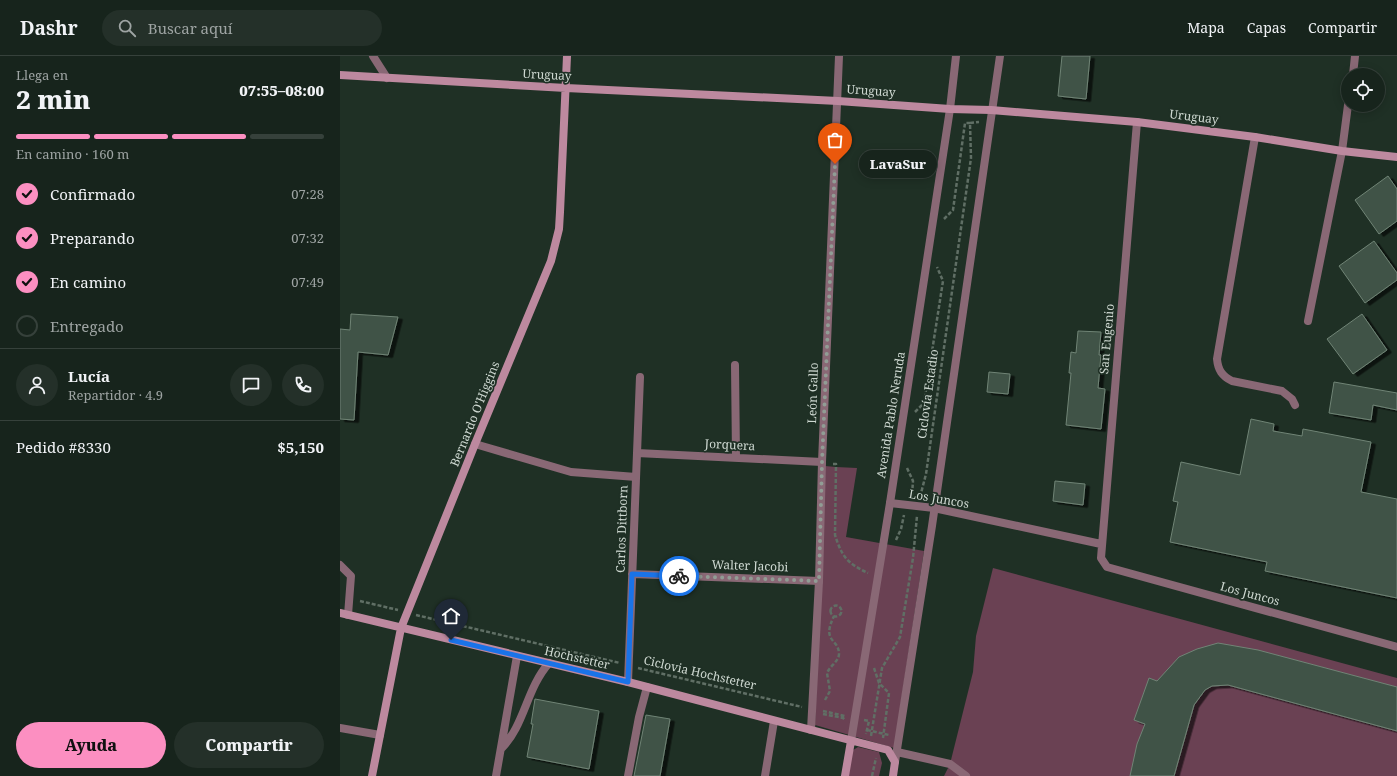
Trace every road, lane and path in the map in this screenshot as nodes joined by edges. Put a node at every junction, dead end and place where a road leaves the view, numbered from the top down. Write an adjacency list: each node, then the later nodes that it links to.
1 (373, 56): 9 (street)
2 (567, 56): 10 (main road, Bernardo O'Higgins)
3 (839, 56): 11 (street, León Gallo)
4 (956, 56): 12 (street, Avenida Pablo Neruda)
5 (1000, 56): 14 (street)
6 (1355, 56): 7 (street)
7 (1354, 68)
8 (340, 75): 9 (main road, Uruguay)
9 (387, 78): 10 (main road, Uruguay)
10 (566, 88): 11 (main road, Uruguay); 28 (main road, Bernardo O'Higgins)
11 (838, 101): 12 (main road, Uruguay); 31 (street, León Gallo)
12 (950, 109): 13 (main road, Uruguay); 34 (street, Avenida Pablo Neruda)
13 (981, 110): 14 (main road, Uruguay); 17 (path)
14 (991, 110): 16 (main road, Uruguay); 37 (street)
15 (1347, 112): 19 (street)
16 (1137, 122): 18 (main road, Uruguay); 39 (street, San Eugenio)
17 (970, 123): 21 (path); 36 (path, Ciclovía Estadio)
18 (1255, 137): 19 (main road, Uruguay); 26 (street)
19 (1342, 151): 20 (main road, Uruguay); 23 (street)
20 (1397, 157)
21 (943, 226)
22 (938, 260): 27 (path)
23 (1308, 321)
24 (735, 365): 30 (street)
25 (640, 377): 29 (street, Carlos Dittborn)
26 (1295, 405)
27 (915, 412)
28 (475, 444): 33 (street); 46 (main road, Bernardo O'Higgins)
29 (637, 453): 30 (street, Jorquera); 33 (street, Carlos Dittborn)
30 (736, 458): 31 (street, Jorquera)
31 (822, 462): 43 (path); 44 (street, León Gallo)
32 (906, 467): 35 (path)
33 (636, 477): 42 (street, Carlos Dittborn)
34 (890, 503): 35 (street, Los Juncos); 43 (street, Avenida Pablo Neruda)
35 (905, 505): 36 (street, Los Juncos); 38 (path)
36 (918, 507): 37 (street, Los Juncos); 56 (path, Ciclovía Estadio)
37 (934, 508): 39 (street, Los Juncos); 69 (street)
38 (895, 542)
39 (1101, 544): 40 (street, San Eugenio)
40 (1101, 558): 50 (street, Los Juncos)
41 (340, 565): 45 (street)
42 (632, 574): 44 (street, Walter Jacobi); 54 (street, Carlos Dittborn)
43 (878, 579): 62 (street, Avenida Pablo Neruda)
44 (819, 581): 58 (street, León Gallo)
45 (350, 599): 46 (path, Ciclovia Hochstetter); 47 (street)
46 (407, 613): 49 (main road, Bernardo O'Higgins); 54 (path, Ciclovia Hochstetter)
47 (344, 614): 49 (main road, Hochstetter)
48 (834, 616): 48 (path); 59 (path)
49 (401, 628): 51 (main road, Hochstetter); 67 (main road, Bernardo O'Higgins)
50 (1397, 647)
51 (517, 656): 53 (main road, Hochstetter); 72 (street)
52 (874, 663): 56 (path)
53 (549, 664): 55 (main road, Hochstetter); 72 (street)
54 (629, 666): 55 (street, Carlos Dittborn); 58 (path, Ciclovia Hochstetter)
55 (628, 682): 57 (main road, Hochstetter)
56 (879, 683): 65 (path, Ciclovía Estadio); 66 (path)
57 (647, 687): 60 (main road, Hochstetter); 77 (street)
58 (813, 709): 59 (path, Ciclovia Hochstetter); 64 (street, León Gallo)
59 (823, 711): 62 (path, Ciclovia Hochstetter); 62 (path)
60 (774, 721): 64 (main road, Hochstetter); 78 (street)
61 (869, 721): 62 (path, Ciclovia Hochstetter)
62 (854, 722): 65 (path); 70 (street, Avenida Pablo Neruda)
63 (340, 728): 67 (street)
64 (811, 730): 70 (main road, Hochstetter)
65 (872, 731): 66 (path); 68 (path, Ciclovía Estadio)
66 (884, 733): 69 (path); 71 (path)
67 (380, 735): 75 (main road, Bernardo O'Higgins)
68 (871, 736)
69 (899, 737): 73 (street)
70 (851, 741): 71 (main road, Hochstetter); 79 (main road, Avenida Pablo Neruda)
71 (879, 748): 74 (main road, Hochstetter); 80 (path)
72 (500, 750): 76 (street)
73 (897, 752): 74 (street); 82 (street)
74 (895, 762): 81 (main road)
75 (372, 776)
76 (496, 776)
77 (628, 776)
78 (765, 776)
79 (845, 776)
80 (872, 776)
81 (893, 776)
82 (966, 776)

